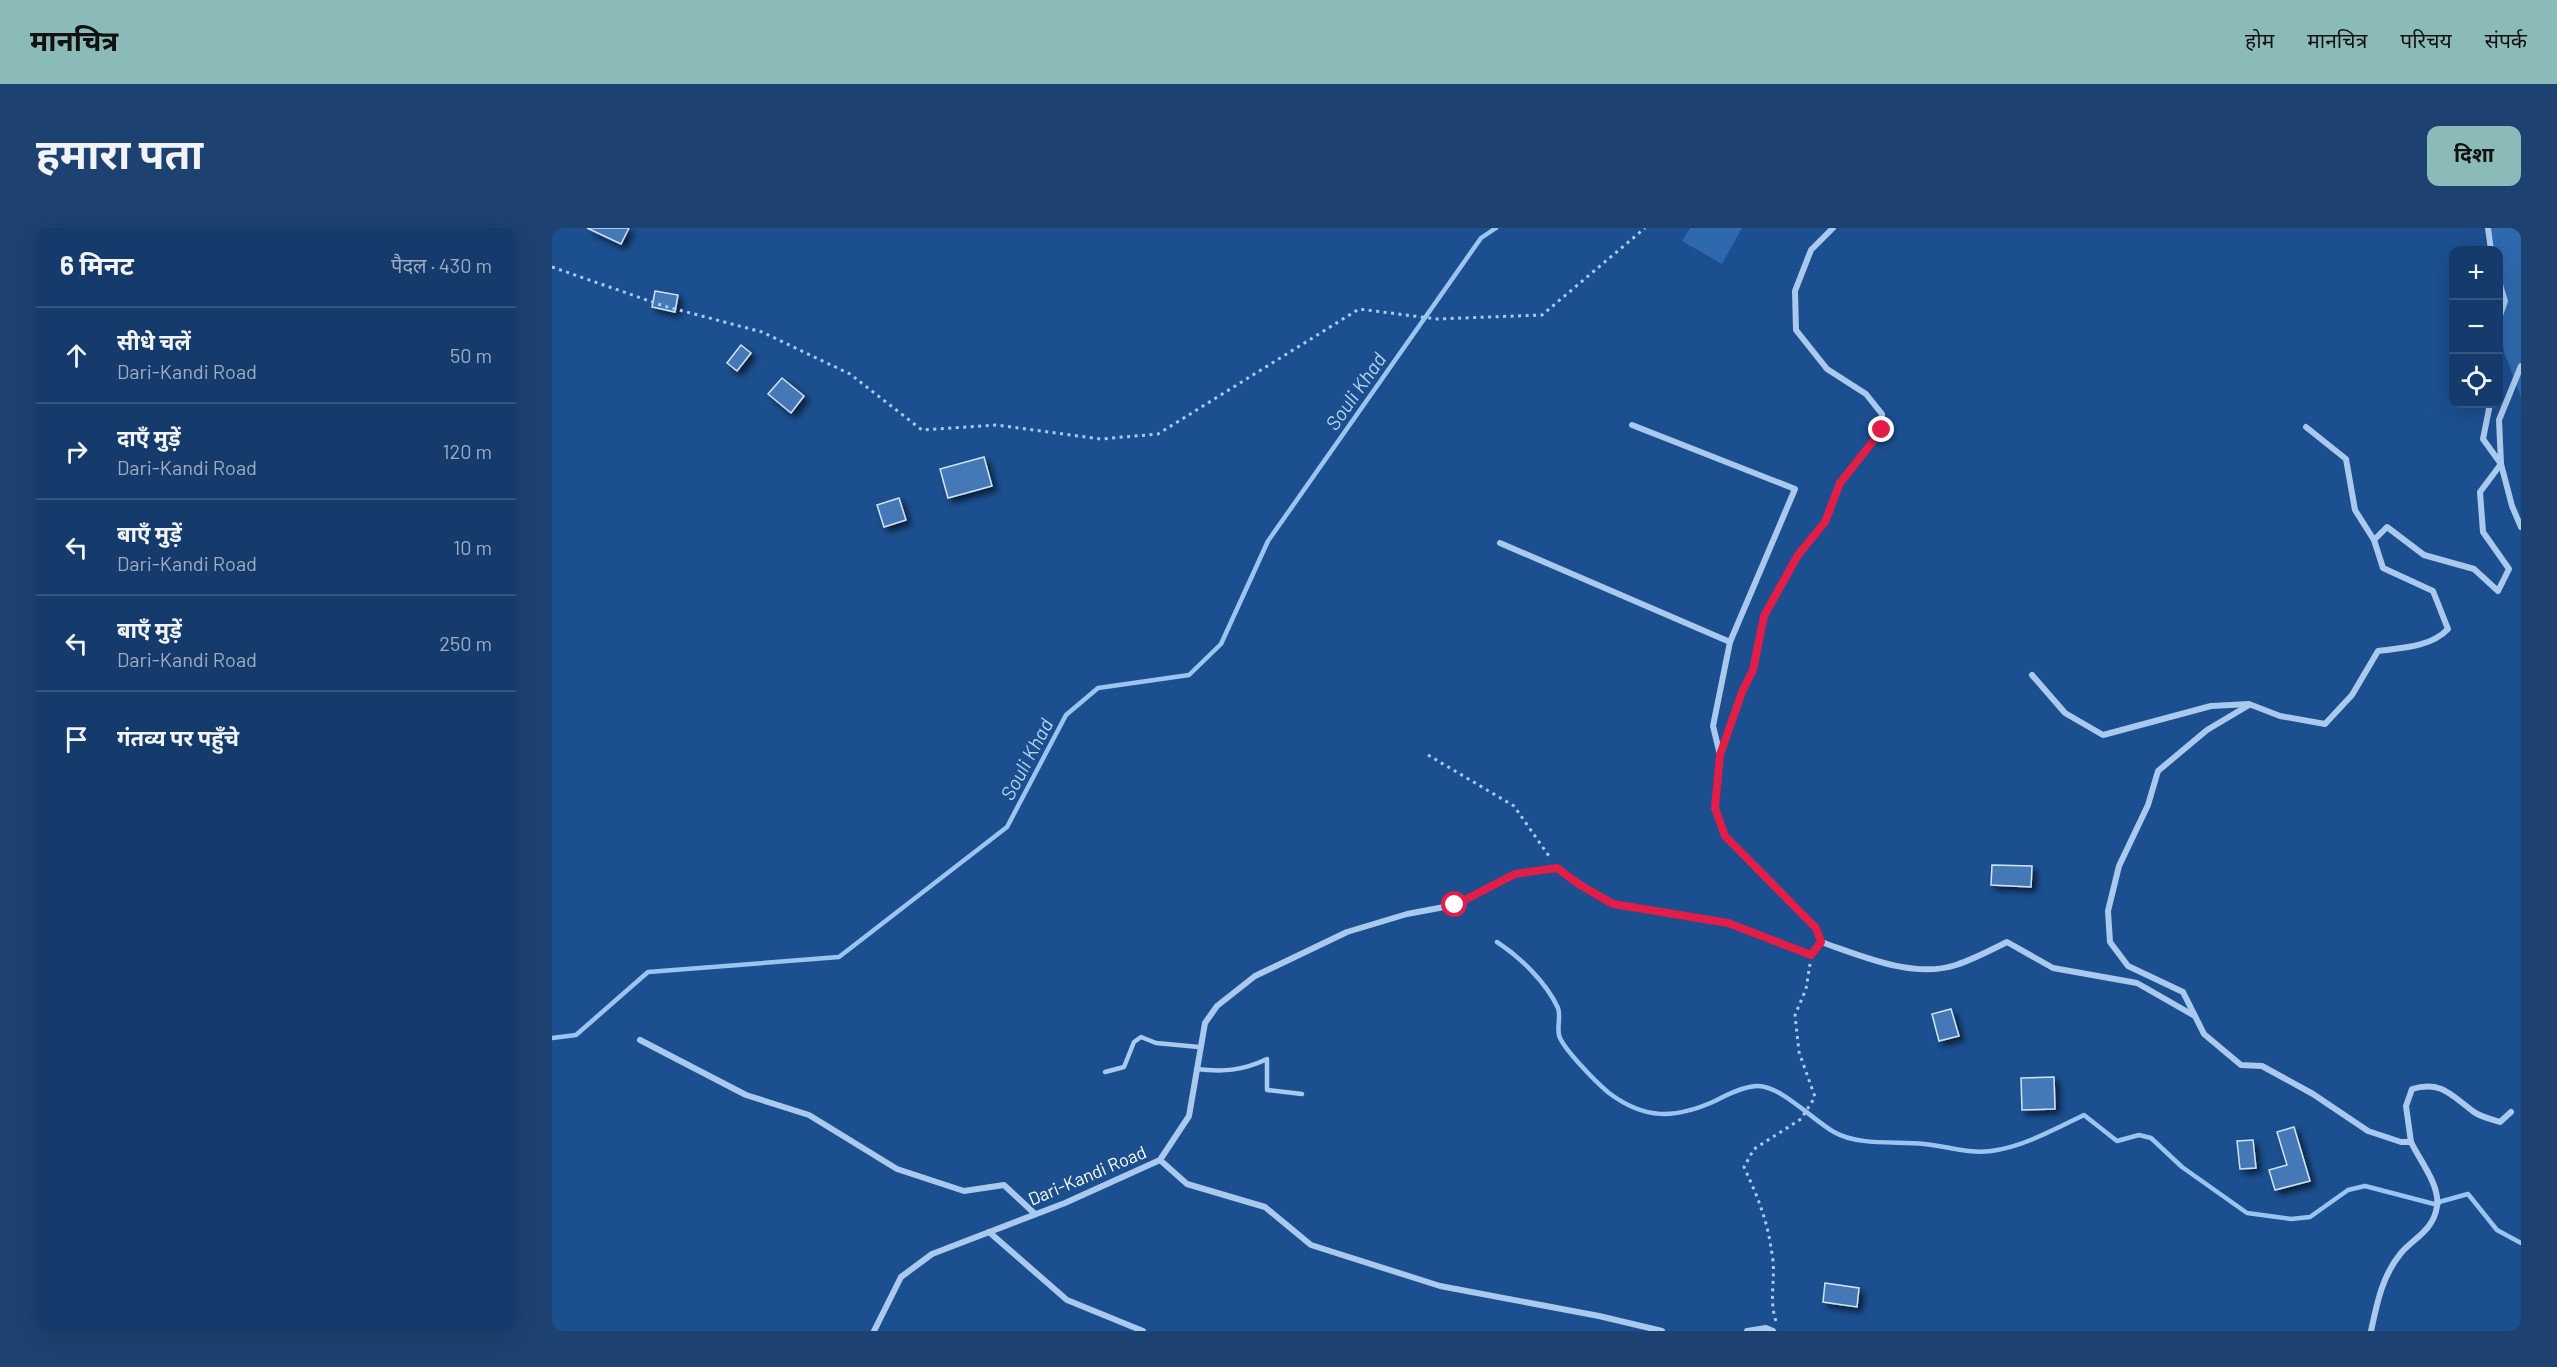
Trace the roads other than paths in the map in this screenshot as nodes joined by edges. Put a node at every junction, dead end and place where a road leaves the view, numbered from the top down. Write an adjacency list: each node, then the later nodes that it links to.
1 (1833, 228): 15 (street)
2 (2488, 228): 3 (street)
3 (2490, 246)
4 (2521, 366): 8 (street)
5 (2489, 408): 8 (street)
6 (1632, 425): 12 (street)
7 (2306, 427): 10 (street)
8 (2501, 464): 9 (street); 10 (street)
9 (2521, 527)
10 (2374, 540): 14 (street)
11 (1500, 543): 12 (street)
12 (1730, 642): 15 (street)
13 (2032, 675): 14 (street)
14 (2249, 704): 17 (street)
15 (1720, 755): 16 (street)
16 (1821, 942): 17 (street); 19 (street, Dari-Kandi Road)
17 (2195, 1016): 24 (street)
18 (640, 1041): 26 (street)
19 (1199, 1047): 20 (street, Dari-Kandi Road); 21 (lane)
20 (1196, 1070): 22 (lane); 25 (street, Dari-Kandi Road)
21 (1105, 1072)
22 (1302, 1094)
23 (2511, 1112): 24 (street)
24 (2412, 1142): 33 (street)
25 (1160, 1160): 26 (street, Dari-Kandi Road); 30 (street)
26 (1035, 1214): 27 (street, Dari-Kandi Road)
27 (989, 1232): 28 (street, Dari-Kandi Road); 29 (street)
28 (874, 1331)
29 (1143, 1331)
30 (1662, 1331)
31 (1747, 1331): 32 (street)
32 (1773, 1331)
33 (2371, 1331)

